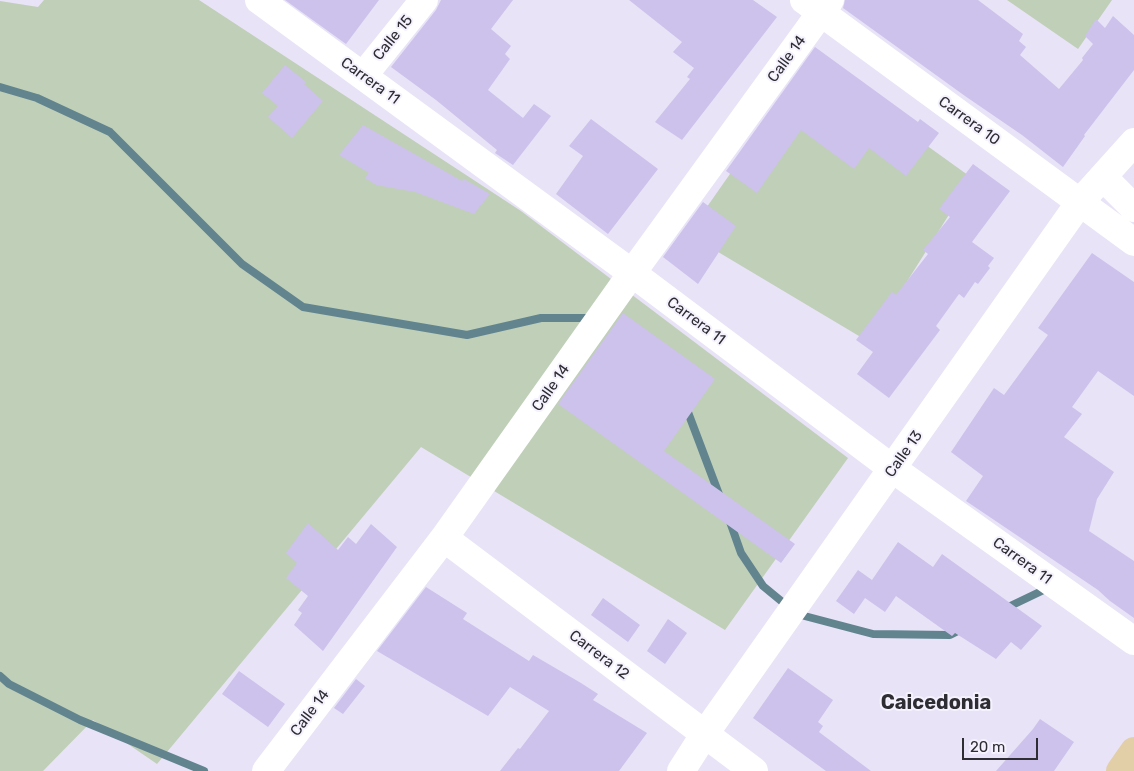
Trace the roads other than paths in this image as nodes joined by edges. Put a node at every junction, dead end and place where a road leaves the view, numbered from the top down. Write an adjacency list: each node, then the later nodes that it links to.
1 (259, 0): 4 (street, Carrera 11)
2 (424, 0): 4 (street, Calle 15)
3 (819, 4): 7 (street, Carrera 10); 10 (street, Calle 14)
4 (363, 76): 10 (street, Carrera 11)
5 (1134, 142): 6 (street, Calle 13)
6 (1103, 177): 7 (street, Calle 13); 8 (street)
7 (1080, 202): 9 (street, Carrera 10); 11 (street, Calle 13)
8 (1134, 208)
9 (1134, 242)
10 (632, 273): 11 (street, Carrera 11); 12 (street, Calle 14)
11 (893, 469): 13 (street, Carrera 11); 14 (street, Calle 13)
12 (444, 538): 14 (street, Carrera 12); 16 (street, Calle 14)
13 (1134, 642)
14 (704, 735): 17 (street, Calle 13); 18 (street, Carrera 12)
15 (1134, 751): 19 (main road)
16 (266, 771)
17 (680, 771)
18 (754, 771)
19 (1120, 771)

